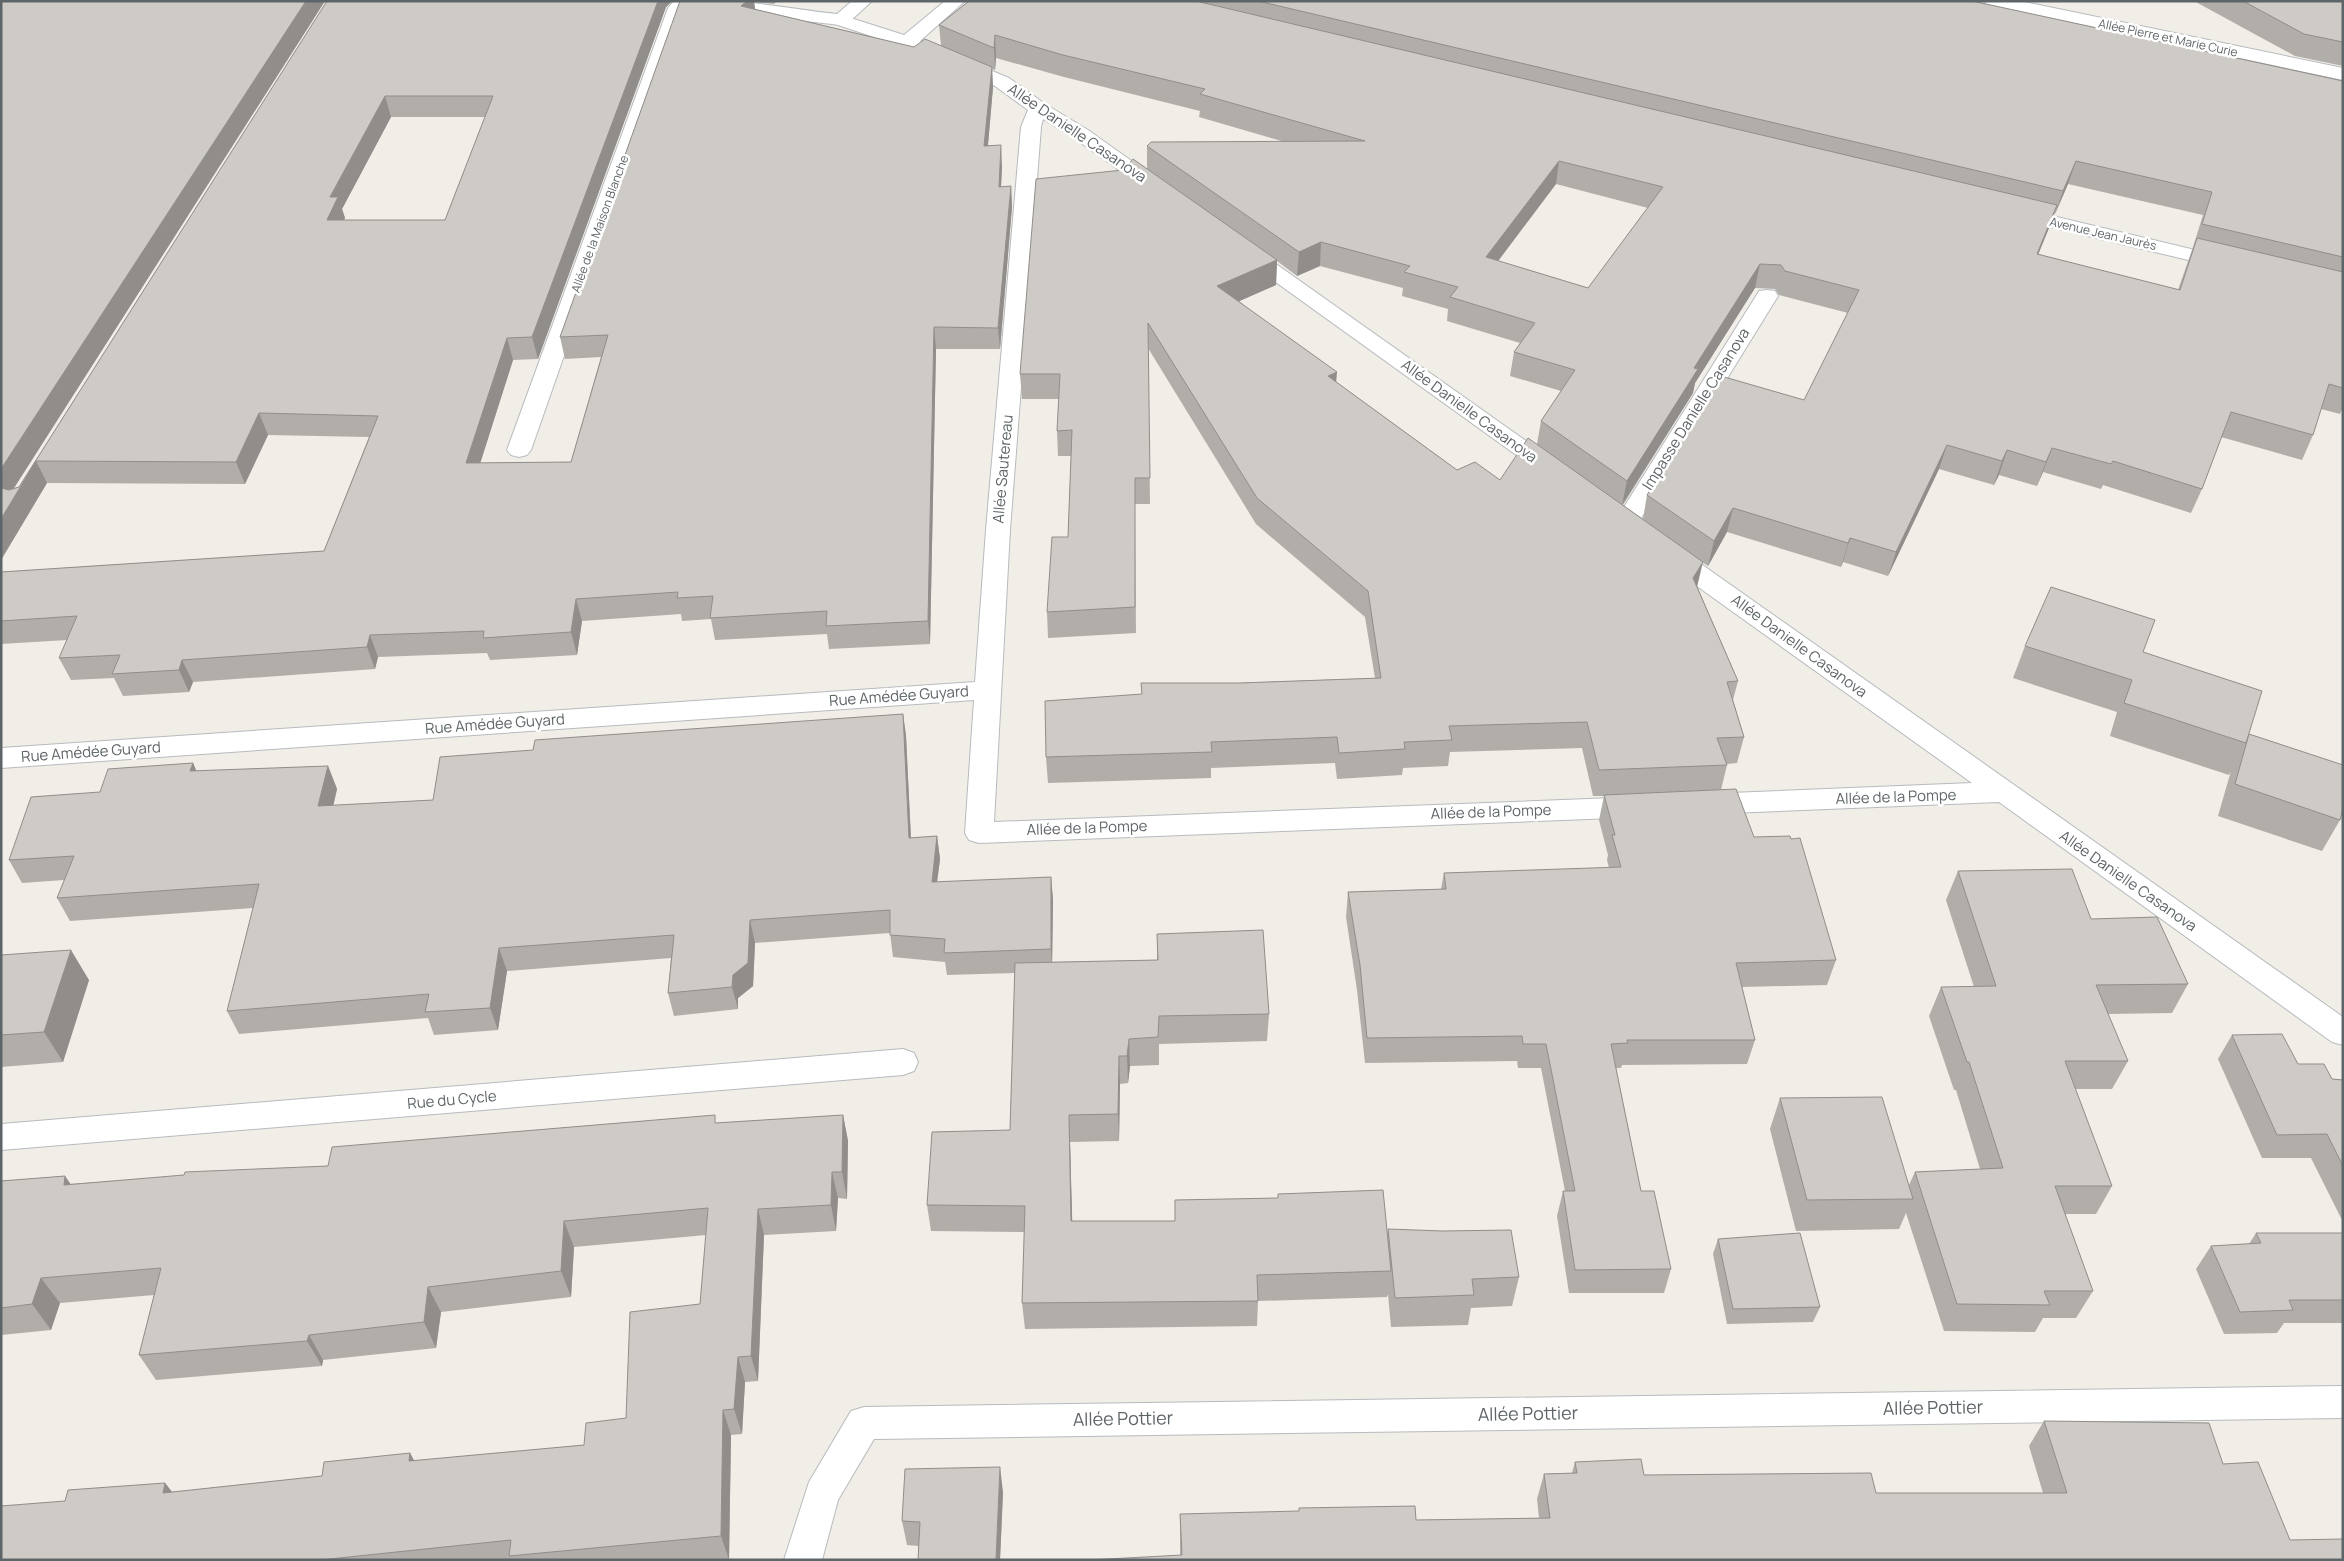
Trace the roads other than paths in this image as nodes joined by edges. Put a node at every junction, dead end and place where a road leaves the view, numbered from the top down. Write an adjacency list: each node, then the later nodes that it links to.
1 (686, 1): 15 (street, Allée de la Maison Blanche)
2 (724, 1): 6 (street, Allée Danielle Casanova)
3 (863, 1): 6 (street)
4 (956, 1): 7 (street)
5 (1993, 1): 8 (street, Allée Pierre et Marie Curie)
6 (841, 20): 7 (street, Allée Danielle Casanova)
7 (907, 42): 9 (street, Allée Danielle Casanova)
8 (2343, 74)
9 (1038, 108): 10 (street, Allée Danielle Casanova); 18 (street, Allée Sautereau)
10 (1178, 203)
11 (1997, 208): 13 (street, Avenue Jean Jaurès)
12 (1227, 238): 16 (street, Allée Danielle Casanova)
13 (2247, 268)
14 (1767, 296): 17 (street, Impasse Danielle Casanova)
15 (519, 450)
16 (1569, 482)
17 (1632, 527): 20 (street, Allée Danielle Casanova)
18 (988, 690): 19 (street, Rue Amédée Guyard); 21 (street, Allée Sautereau)
19 (1, 758)
20 (2003, 792): 21 (street, Allée de la Pompe); 22 (street, Allée Danielle Casanova)
21 (980, 832)
22 (2343, 1033)
23 (903, 1062): 24 (street, Rue du Cycle)
24 (1, 1137)
25 (2343, 1402): 26 (street, Allée Pottier)
26 (803, 1560)

